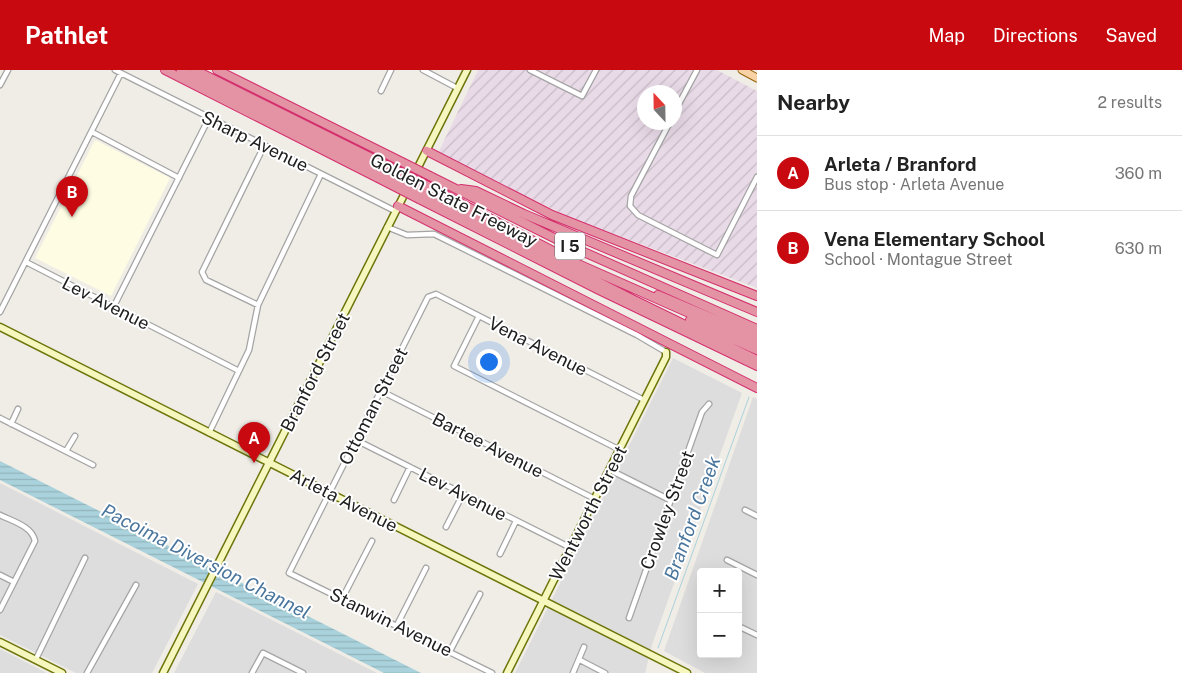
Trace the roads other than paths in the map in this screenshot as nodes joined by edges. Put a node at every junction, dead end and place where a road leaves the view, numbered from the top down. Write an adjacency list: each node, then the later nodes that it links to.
1 (8, 70): 16 (street)
2 (115, 70): 14 (street, Sharp Avenue)
3 (165, 70): 26 (highway, Golden State Freeway / I 5)
4 (181, 70): 26 (highway)
5 (195, 70): 30 (highway, bridge)
6 (217, 70): 29 (highway, Golden State Freeway / I 5, bridge)
7 (391, 70): 18 (street)
8 (423, 70): 17 (street)
9 (467, 70): 17 (main road, Branford Street)
10 (530, 70): 11 (street)
11 (596, 70)
12 (697, 70): 19 (street)
13 (742, 70): 15 (main road)
14 (121, 73): 20 (street, Sharp Avenue); 22 (street)
15 (757, 78)
16 (0, 85)
17 (457, 88): 24 (main road, Branford Street)
18 (381, 91)
19 (682, 98)
20 (209, 118): 23 (street, Sharp Avenue); 28 (street)
21 (666, 130): 27 (street)
22 (92, 132): 28 (street); 34 (street)
23 (264, 146): 25 (street, Sharp Avenue); 38 (street)
24 (427, 151): 31 (main road, Branford Street); 37 (highway)
25 (321, 174): 31 (street, Sharp Avenue); 38 (street)
26 (379, 174): 30 (highway, Golden State Freeway / I 5, bridge)
27 (757, 177)
28 (179, 178): 39 (street)
29 (454, 188): 41 (highway); 44 (highway, Golden State Freeway / I 5)
30 (422, 192): 33 (highway); 35 (highway); 50 (highway, Golden State Freeway / I 5)
31 (396, 209): 32 (main road, Branford Street); 52 (highway)
32 (388, 227): 48 (street); 64 (main road, Branford Street)
33 (569, 257): 45 (highway); 46 (highway)
34 (26, 262): 39 (street, Lev Avenue); 40 (street)
35 (615, 290): 47 (highway); 49 (highway)
36 (431, 295): 42 (street, Vena Avenue); 53 (street, Ottoman Street)
37 (757, 296)
38 (258, 305): 51 (street)
39 (114, 306): 51 (street, Lev Avenue)
40 (0, 312)
41 (757, 312)
42 (480, 316): 54 (street, Vena Avenue); 62 (street)
43 (0, 327): 59 (main road, Arleta Avenue)
44 (757, 329)
45 (757, 337)
46 (757, 344)
47 (757, 350)
48 (666, 352): 54 (main road, Wentworth Street)
49 (757, 360)
50 (757, 366)
51 (239, 371): 59 (street)
52 (757, 388)
53 (380, 391): 61 (street, Ottoman Street); 70 (street, Bartee Avenue)
54 (644, 400): 62 (main road, Wentworth Street)
55 (708, 404): 72 (street, Crowley Street)
56 (18, 409): 58 (street)
57 (0, 418): 58 (street)
58 (11, 424): 63 (street)
59 (209, 433): 64 (main road, Arleta Avenue)
60 (75, 436): 63 (street)
61 (356, 440): 66 (street, Lev Avenue); 68 (street, Ottoman Street)
62 (620, 450): 67 (main road, Wentworth Street)
63 (66, 451): 65 (street)
64 (270, 463): 68 (main road, Arleta Avenue); 104 (main road, Branford Street)
65 (94, 465)
66 (410, 468): 69 (street, Lev Avenue); 71 (street)
67 (610, 470): 70 (main road, Wentworth Street); 72 (street)
68 (329, 493): 84 (street, Ottoman Street); 91 (main road, Arleta Avenue)
69 (463, 494): 76 (street, Lev Avenue); 77 (street)
70 (595, 499): 79 (main road, Wentworth Street)
71 (394, 500)
72 (670, 500): 93 (street, Crowley Street)
73 (745, 510): 75 (street)
74 (0, 515): 87 (street)
75 (757, 516)
76 (516, 521): 79 (street, Lev Avenue); 80 (street)
77 (446, 527)
78 (372, 541): 90 (street)
79 (571, 548): 91 (main road, Wentworth Street)
80 (500, 554)
81 (85, 558): 100 (street)
82 (727, 560): 85 (street)
83 (426, 568): 94 (street)
84 (289, 572): 90 (street, Stanwin Avenue)
85 (757, 575)
86 (0, 576): 87 (street)
87 (14, 582): 92 (street)
88 (136, 585): 103 (street)
89 (480, 594): 99 (street)
90 (343, 597): 94 (street, Stanwin Avenue)
91 (544, 600): 108 (main road, Wentworth Street); 111 (main road, Arleta Avenue)
92 (0, 610)
93 (629, 618)
94 (397, 624): 99 (street, Stanwin Avenue)
95 (742, 628): 96 (street)
96 (757, 635)
97 (0, 642): 100 (main road)
98 (584, 647): 101 (street)
99 (450, 651): 107 (street, Stanwin Avenue)
100 (36, 660): 102 (main road)
101 (580, 660): 109 (street); 110 (street)
102 (62, 673)
103 (87, 673)
104 (164, 673)
105 (252, 673): 106 (street)
106 (303, 673)
107 (492, 673)
108 (507, 673)
109 (573, 673)
110 (605, 673)
111 (688, 673)

